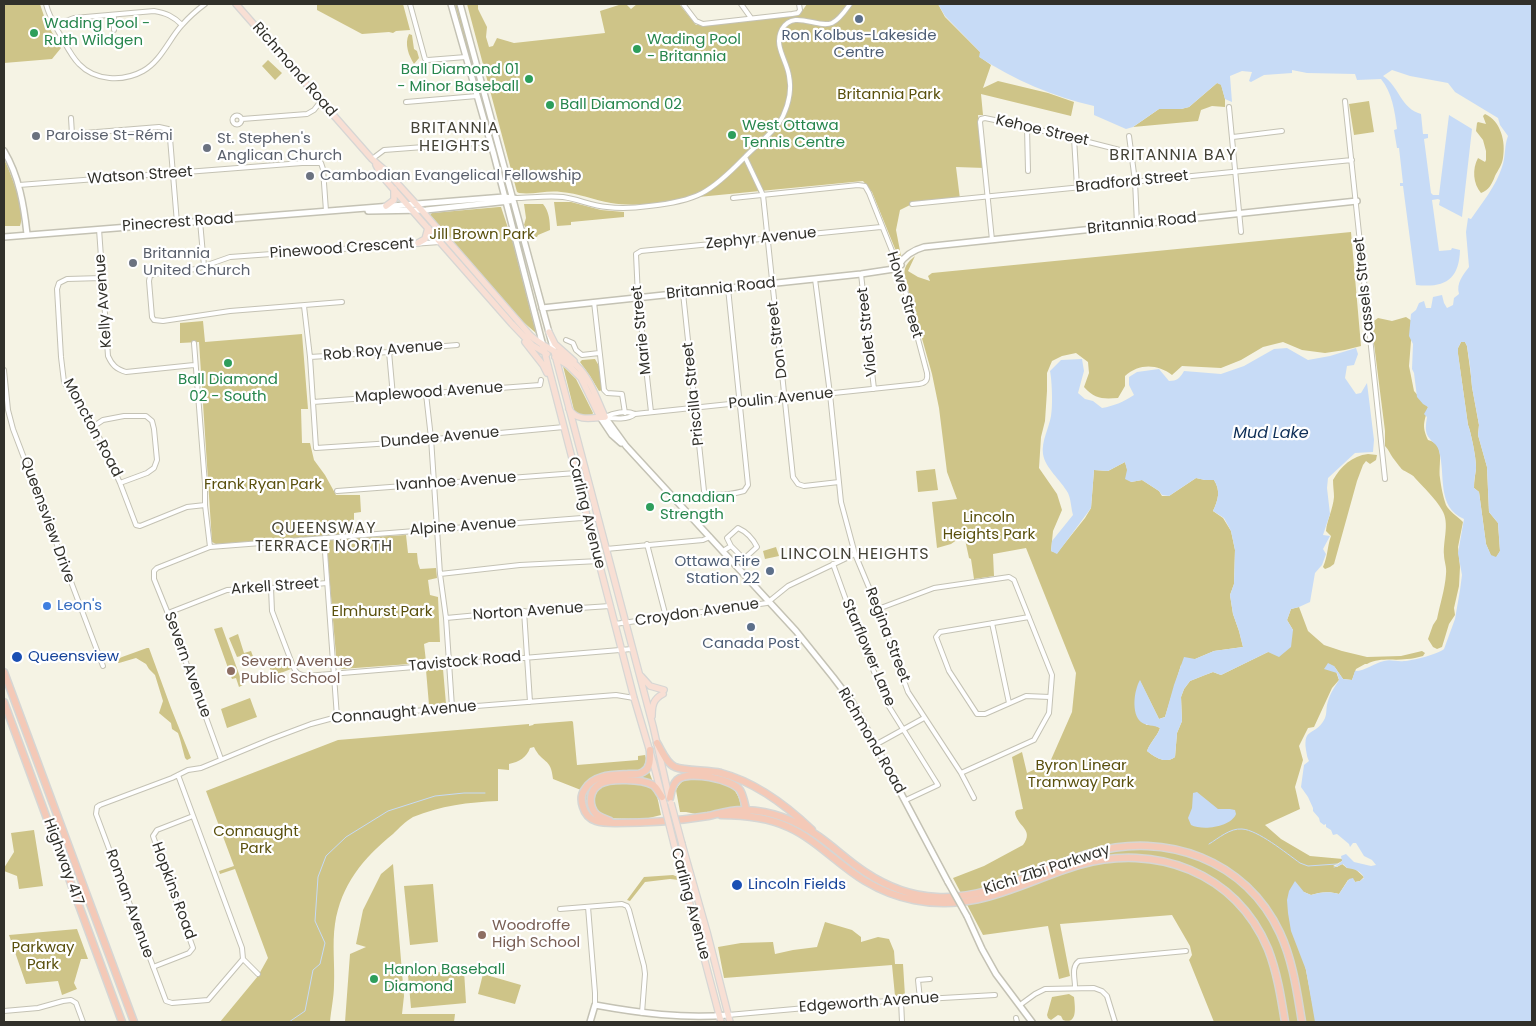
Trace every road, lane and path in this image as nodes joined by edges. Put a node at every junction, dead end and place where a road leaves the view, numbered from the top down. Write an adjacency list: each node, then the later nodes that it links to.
1 (46, 4): 14 (street)
2 (205, 4): 13 (street)
3 (236, 4): 18 (main road, Richmond Road)
4 (410, 4): 16 (street)
5 (452, 4): 16 (main road, Carling Avenue)
6 (460, 4): 44 (main road, Carling Avenue)
7 (683, 4): 12 (street)
8 (741, 4): 12 (street)
9 (799, 4): 12 (street)
10 (850, 4): 32 (street)
11 (114, 14): 13 (street); 14 (street); 15 (street)
12 (752, 18)
13 (182, 24): 14 (street)
14 (55, 25)
15 (114, 30)
16 (466, 57): 17 (main road, Carling Avenue)
17 (477, 96): 20 (street); 29 (main road, Carling Avenue)
18 (321, 101): 23 (street); 33 (main road, Richmond Road)
19 (1346, 101): 34 (street, Cassels Street)
20 (406, 102)
21 (1229, 107): 27 (street)
22 (71, 118): 37 (street)
23 (242, 119)
24 (1027, 127): 28 (street, Kehoe Street); 35 (street); 43 (street, Kehoe Street)
25 (1282, 131): 27 (street)
26 (1129, 136): 31 (street)
27 (1233, 137): 36 (street)
28 (1074, 138): 31 (street, Kehoe Street); 40 (street)
29 (490, 142): 33 (street); 46 (main road, Carling Avenue)
30 (4, 151): 39 (main road)
31 (1131, 153): 38 (street)
32 (745, 157): 42 (street, Don Street); 44 (street)
33 (372, 159): 41 (main road, Richmond Road); 50 (main road, Richmond Road)
34 (1352, 160): 36 (street, Bradford Street); 47 (street, Cassels Street)
35 (1028, 171)
36 (1236, 172): 38 (street, Bradford Street); 54 (street)
37 (172, 174): 39 (street, Watson Street); 53 (street, Watson Street); 56 (street)
38 (1135, 181): 40 (street, Bradford Street); 57 (street)
39 (19, 185): 62 (main road)
40 (1077, 188): 43 (street, Bradford Street)
41 (394, 189): 49 (main road); 50 (main road, Richmond Road)
42 (763, 195): 45 (street); 58 (street, Howe Street); 64 (street, Don Street)
43 (988, 196): 48 (street, Bradford Street); 65 (street)
44 (514, 198): 46 (main road, Pinecrest Road); 82 (main road, Carling Avenue)
45 (733, 198)
46 (505, 199): 50 (main road, Pinecrest Road); 52 (main road, Pinecrest Road); 88 (main road, Carling Avenue)
47 (1357, 202): 54 (main road, Britannia Road); 119 (street, Cassels Street)
48 (912, 204)
49 (386, 206): 50 (main road, Pinecrest Road); 51 (main road, Pinecrest Road)
50 (412, 206): 51 (main road, Pinecrest Road); 52 (main road, Richmond Road); 59 (main road, Richmond Road)
51 (352, 210): 53 (main road, Pinecrest Road)
52 (421, 210): 80 (main road, Richmond Road)
53 (326, 211): 55 (main road, Pinecrest Road)
54 (1239, 213): 57 (main road, Britannia Road); 61 (street)
55 (200, 221): 56 (main road, Pinecrest Road); 69 (street)
56 (177, 223): 60 (main road, Pinecrest Road)
57 (1137, 224): 65 (main road, Britannia Road)
58 (881, 227): 64 (street, Zephyr Avenue); 70 (street, Howe Street)
59 (428, 228): 66 (main road, Richmond Road); 67 (main road)
60 (99, 229): 62 (main road, Pinecrest Road); 72 (street, Kelly Avenue)
61 (1241, 232)
62 (27, 234): 63 (main road, Pinecrest Road)
63 (4, 237)
64 (768, 239): 68 (street, Zephyr Avenue); 74 (street, Don Street)
65 (992, 240): 70 (main road, Britannia Road)
66 (440, 242): 67 (street, Pinewood Crescent); 80 (main road, Richmond Road)
67 (418, 243): 69 (street, Pinewood Crescent)
68 (641, 250): 77 (street, Marie Street)
69 (204, 266): 81 (street, Pinewood Crescent)
70 (898, 266): 71 (main road, Britannia Road); 98 (street, Howe Street)
71 (861, 274): 73 (main road, Britannia Road); 99 (street, Violet Street)
72 (102, 278): 94 (street, Kelly Avenue); 114 (street, Moncton Road)
73 (815, 279): 74 (main road, Britannia Road); 101 (street, Regina Street)
74 (771, 283): 75 (main road, Britannia Road); 104 (street, Don Street)
75 (728, 288): 76 (main road, Britannia Road); 106 (street)
76 (683, 293): 77 (main road, Britannia Road); 107 (street, Priscilla Street)
77 (638, 297): 78 (main road, Britannia Road); 110 (street, Marie Street)
78 (594, 301): 82 (main road, Britannia Road); 91 (street)
79 (342, 302): 81 (street, Pinewood Crescent)
80 (497, 302): 83 (main road, Richmond Road); 88 (main road, Richmond Road)
81 (304, 306): 93 (street)
82 (542, 308): 84 (main road, Carling Avenue)
83 (512, 324): 90 (main road, Richmond Road); 103 (main road)
84 (549, 332): 92 (main road, Carling Avenue); 95 (main road)
85 (566, 340): 91 (street)
86 (194, 342): 94 (street)
87 (457, 345): 89 (street, Rob Roy Avenue)
88 (543, 346): 90 (main road, Carling Avenue); 92 (main road, Richmond Road)
89 (389, 352): 93 (street, Rob Roy Avenue); 102 (street)
90 (545, 353): 92 (main road, Richmond Road); 103 (main road, Carling Avenue)
91 (599, 353): 109 (street)
92 (555, 354): 95 (main road, Richmond Road); 108 (main road, Carling Avenue); 112 (main road, Richmond Road)
93 (310, 357): 105 (street)
94 (194, 365): 124 (street)
95 (578, 367): 112 (main road, Richmond Road)
96 (4, 370): 157 (street, Queensview Drive)
97 (541, 380): 100 (street, Maplewood Avenue)
98 (926, 380): 99 (street, Poulin Avenue)
99 (874, 389): 101 (street, Poulin Avenue)
100 (426, 394): 102 (street, Maplewood Avenue); 117 (street)
101 (830, 394): 104 (street, Poulin Avenue); 120 (street, Regina Street)
102 (393, 396): 105 (street, Maplewood Avenue)
103 (556, 398): 115 (main road, Carling Avenue)
104 (785, 398): 106 (street, Poulin Avenue); 120 (street, Don Street)
105 (313, 402): 117 (street, Dundee Avenue)
106 (739, 403): 107 (street, Poulin Avenue); 107 (street, Priscilla Street)
107 (695, 408): 110 (street, Poulin Avenue)
108 (569, 409): 113 (main road); 116 (main road, Carling Avenue)
109 (625, 412): 111 (street, Poulin Avenue); 112 (street, Poulin Avenue)
110 (651, 412): 111 (street, Poulin Avenue)
111 (635, 414): 112 (street, Poulin Avenue)
112 (603, 417): 113 (main road, Poulin Avenue); 128 (main road, Richmond Road)
113 (584, 418): 116 (main road)
114 (94, 426): 121 (street, Moncton Road); 121 (street)
115 (564, 427): 117 (street, Dundee Avenue); 118 (main road, Carling Avenue)
116 (575, 433): 126 (main road, Carling Avenue)
117 (431, 438): 122 (street)
118 (576, 473): 122 (street, Ivanhoe Avenue); 125 (main road, Carling Avenue)
119 (1384, 479)
120 (839, 482): 135 (street, Regina Street)
121 (120, 483): 124 (street, Moncton Road)
122 (434, 483): 123 (street, Ivanhoe Avenue); 127 (street)
123 (337, 491)
124 (206, 505): 132 (street)
125 (588, 518): 126 (street, Alpine Avenue); 127 (street, Alpine Avenue); 136 (main road, Carling Avenue)
126 (598, 519): 133 (main road, Carling Avenue)
127 (438, 528): 129 (street, Alpine Avenue); 139 (street)
128 (710, 537): 130 (street); 134 (main road, Richmond Road)
129 (324, 538): 132 (street, Alpine Avenue); 140 (street)
130 (647, 544): 133 (street); 147 (street)
131 (731, 546): 131 (street); 134 (street)
132 (210, 547): 138 (street, Alpine Avenue)
133 (606, 549): 150 (main road, Carling Avenue)
134 (722, 551): 142 (main road, Richmond Road)
135 (855, 554): 137 (street, Croydon Avenue); 144 (street, Regina Street)
136 (599, 562): 139 (street); 143 (main road, Carling Avenue)
137 (833, 564): 142 (street, Croydon Avenue); 170 (street, Starflower Lane)
138 (154, 572): 146 (street, Severn Avenue)
139 (440, 574): 149 (street)
140 (327, 583): 141 (street, Arkell Street); 159 (street)
141 (271, 588): 146 (street, Arkell Street); 159 (street, Tavistock Road)
142 (770, 601): 147 (street, Croydon Avenue); 172 (main road, Richmond Road)
143 (610, 606): 145 (street, Norton Avenue); 152 (main road, Carling Avenue)
144 (878, 609): 148 (street); 168 (street, Regina Street)
145 (524, 611): 149 (street, Norton Avenue); 155 (street)
146 (168, 613): 174 (street, Severn Avenue)
147 (666, 617): 150 (street, Croydon Avenue)
148 (1029, 617): 151 (street); 161 (street)
149 (446, 618): 156 (street)
150 (625, 622): 152 (street, Croydon Avenue); 153 (main road, Carling Avenue)
151 (992, 623): 165 (street); 165 (street)
152 (615, 624): 154 (main road, Carling Avenue)
153 (632, 649): 154 (street, Tavistock Road); 160 (main road, Carling Avenue)
154 (622, 650): 155 (street, Tavistock Road); 162 (main road, Carling Avenue)
155 (528, 657): 156 (street, Tavistock Road); 164 (street)
156 (449, 663): 159 (street, Tavistock Road); 166 (street)
157 (103, 666)
158 (4, 672): 204 (highway)
159 (334, 672): 167 (street)
160 (638, 673): 169 (main road, Carling Avenue); 169 (main road)
161 (1050, 697): 165 (street); 175 (street)
162 (634, 698): 164 (street, Connaught Avenue); 173 (main road, Carling Avenue)
163 (4, 702): 203 (highway, Highway 417)
164 (530, 702): 166 (street, Connaught Avenue)
165 (1009, 703)
166 (452, 707): 167 (street, Connaught Avenue)
167 (337, 717): 174 (street, Connaught Avenue)
168 (924, 718): 170 (street); 175 (street, Regina Street)
169 (653, 726): 171 (main road, Carling Avenue)
170 (903, 729): 172 (street); 179 (street, Starflower Lane)
171 (657, 743): 178 (main road, Carling Avenue); 184 (highway)
172 (875, 745): 179 (main road, Richmond Road)
173 (650, 750): 178 (main road, Carling Avenue); 183 (highway, Kichi Zībī Parkway)
174 (221, 759): 176 (street, Connaught Avenue)
175 (961, 773): 177 (street, Regina Street)
176 (178, 775): 180 (street, Connaught Avenue); 182 (street)
177 (974, 798)
178 (667, 800): 181 (highway); 183 (highway); 200 (main road, Carling Avenue, bridge); 201 (main road, Carling Avenue, bridge)
179 (906, 800): 197 (main road, Richmond Road, bridge)
180 (100, 805): 189 (street, Roman Avenue)
181 (747, 813): 183 (highway, Kichi Zībī Parkway); 184 (highway, Kichi Zībī Parkway); 210 (highway, Kichi Zībī Parkway)
182 (193, 816): 188 (street); 189 (street, Hopkins Road)
183 (616, 823)
184 (818, 836): 211 (highway, Kichi Zībī Parkway)
185 (588, 908): 186 (street); 196 (street); 199 (street)
186 (560, 909)
187 (1186, 952): 192 (street)
188 (243, 959): 189 (street, Roman Avenue); 190 (street)
189 (153, 967)
190 (258, 974)
191 (930, 979): 194 (street)
192 (1075, 988): 197 (street); 209 (street)
193 (995, 995): 194 (street, Edgeworth Avenue)
194 (920, 999): 195 (street, Edgeworth Avenue)
195 (901, 1000): 200 (street, Edgeworth Avenue); 207 (street)
196 (595, 1005): 199 (main road, Edgeworth Avenue); 205 (main road)
197 (1020, 1005): 208 (main road, Richmond Road)
198 (4, 1011): 202 (street)
199 (642, 1013): 201 (main road, Edgeworth Avenue)
200 (728, 1015): 201 (main road, Edgeworth Avenue); 206 (main road, Carling Avenue)
201 (720, 1019)
202 (83, 1022)
203 (122, 1022)
204 (134, 1022)
205 (590, 1022)
206 (730, 1022)
207 (902, 1022)
208 (1032, 1022)
209 (1115, 1022)
210 (1285, 1022)
211 (1302, 1022)

